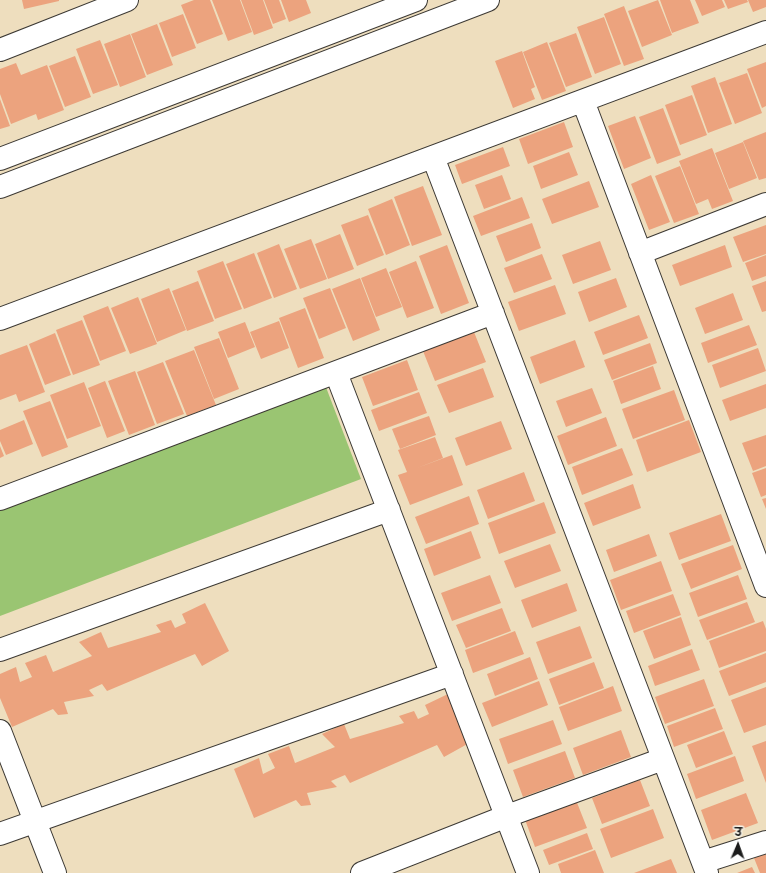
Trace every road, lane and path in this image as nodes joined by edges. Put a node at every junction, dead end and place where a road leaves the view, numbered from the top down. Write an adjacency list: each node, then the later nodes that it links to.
1 (127, 0): 5 (street)
2 (416, 0): 8 (street)
3 (488, 0): 9 (street)
4 (766, 32): 6 (street)
5 (1, 44)
6 (583, 101): 7 (street); 11 (street)
7 (433, 157): 12 (street); 13 (street)
8 (0, 159)
9 (0, 187)
10 (766, 204): 11 (street)
11 (640, 253): 17 (street)
12 (493, 313): 14 (street); 21 (street)
13 (0, 318)
14 (336, 373): 15 (street); 16 (street)
15 (0, 500)
16 (389, 510): 18 (street); 19 (street)
17 (766, 586)
18 (0, 650)
19 (452, 674): 22 (street); 23 (street)
20 (0, 731): 23 (street)
21 (663, 759): 22 (street); 26 (street)
22 (507, 816): 28 (street); 29 (street)
23 (35, 822): 24 (street); 27 (street)
24 (0, 834)
25 (766, 842): 26 (street)
26 (705, 867)
27 (55, 873)
28 (362, 873)
29 (528, 873)

